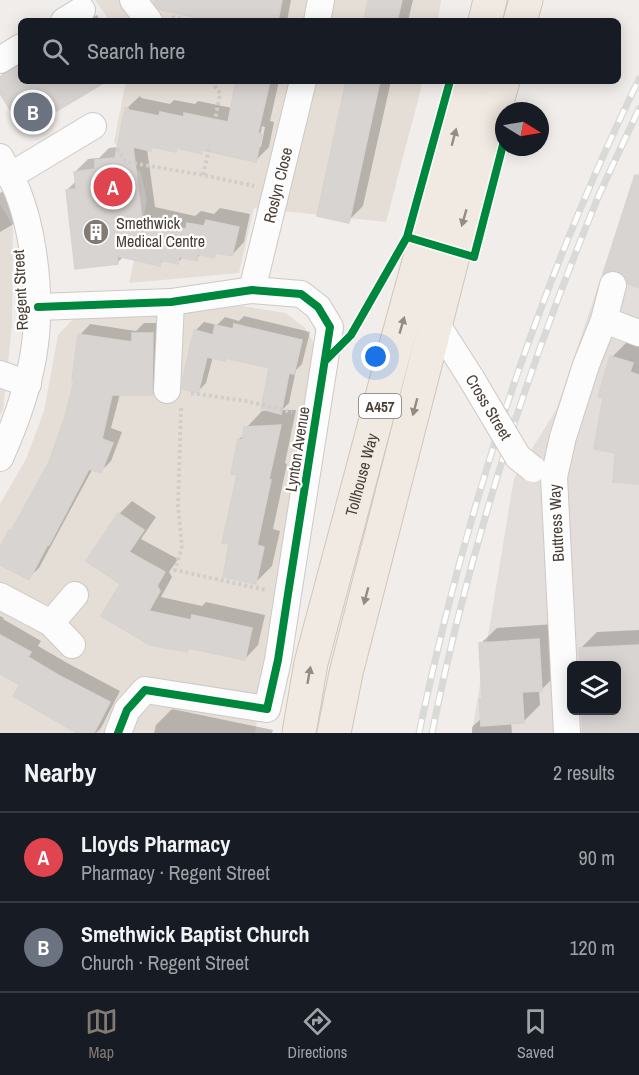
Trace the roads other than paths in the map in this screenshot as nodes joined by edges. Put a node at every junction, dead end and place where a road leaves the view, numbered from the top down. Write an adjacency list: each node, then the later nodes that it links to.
1 (133, 0): 5 (street)
2 (321, 0): 6 (street)
3 (490, 0): 7 (main road)
4 (526, 0): 8 (main road)
5 (147, 18)
6 (318, 18)
7 (486, 18)
8 (521, 18)
9 (18, 49): 10 (street)
10 (0, 60)
11 (302, 84): 17 (street, Roslyn Close)
12 (468, 84): 33 (main road, Tollhouse Way / A457, one-way to 12)
13 (502, 84): 21 (main road, Tollhouse Way / A457, one-way to 21)
14 (93, 126): 15 (street)
15 (5, 166): 19 (street, Regent Street)
16 (613, 285): 20 (street, Buttress Way)
17 (252, 290): 18 (street, Lynton Avenue); 32 (street, Lynton Avenue)
18 (171, 303): 19 (street, Lynton Avenue); 25 (street)
19 (38, 308): 24 (street, Regent Street)
20 (604, 320): 22 (street); 27 (street, Buttress Way)
21 (436, 323): 27 (street, Cross Street, bridge); 34 (main road, Tollhouse Way / A457, one-way to 34)
22 (639, 333)
23 (0, 374): 24 (street)
24 (28, 384): 26 (street, Regent Street)
25 (174, 391)
26 (0, 458)
27 (543, 473): 35 (street, Buttress Way)
28 (0, 596): 30 (street)
29 (75, 596): 30 (street)
30 (51, 623): 31 (street)
31 (72, 645)
32 (118, 733)
33 (299, 733)
34 (334, 733)
35 (567, 733)

